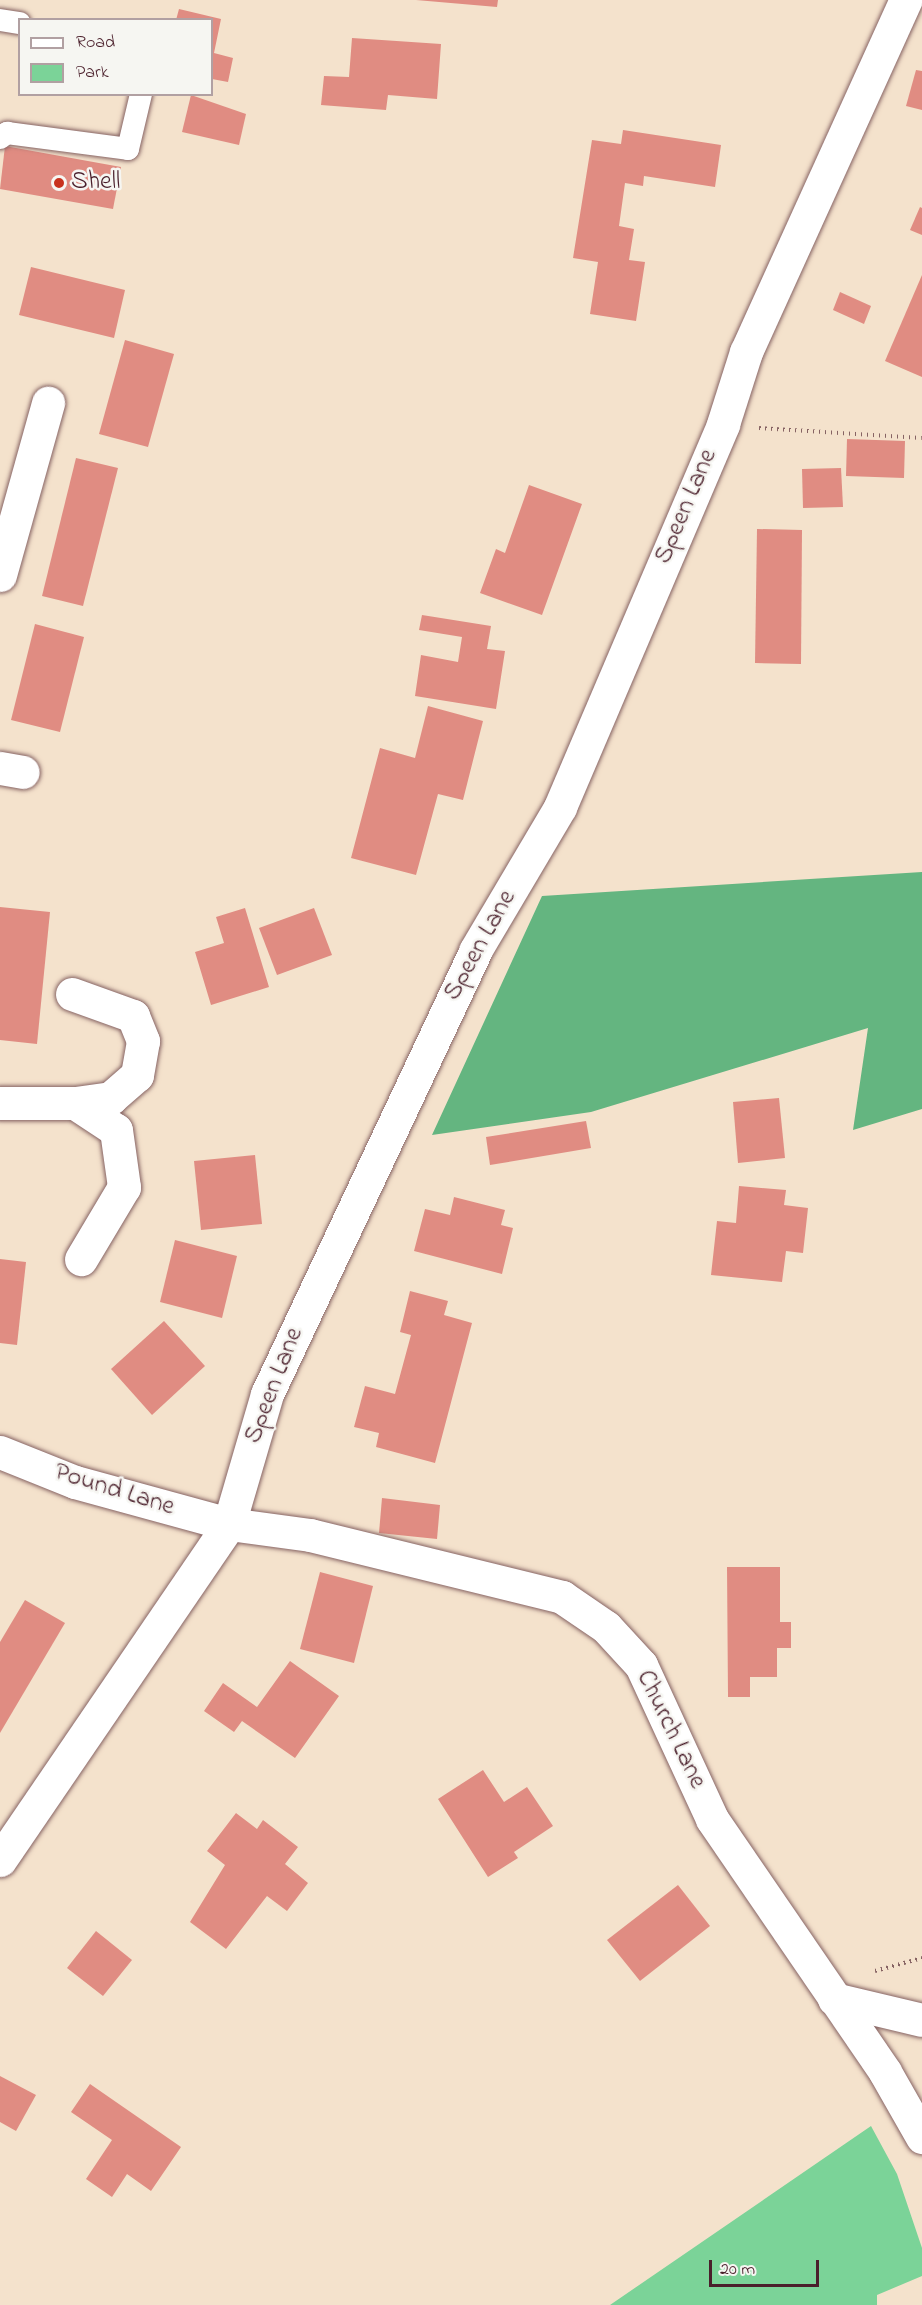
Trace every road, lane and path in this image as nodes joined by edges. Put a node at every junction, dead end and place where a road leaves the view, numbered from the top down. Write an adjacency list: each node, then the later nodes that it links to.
1 (906, 0): 7 (street, Speen Lane)
2 (0, 20): 3 (lane)
3 (18, 23)
4 (141, 96): 5 (lane)
5 (0, 138)
6 (48, 403): 9 (street)
7 (723, 424): 8 (path); 16 (street, Speen Lane)
8 (922, 438)
9 (6, 518): 10 (street)
10 (0, 575)
11 (72, 994): 13 (street)
12 (0, 1103): 13 (street)
13 (75, 1103): 14 (street)
14 (81, 1259)
15 (0, 1452): 16 (street, Pound Lane)
16 (229, 1524): 17 (street, Speen Lane); 18 (street, Church Lane)
17 (0, 1860)
18 (834, 2000): 19 (street); 20 (street, Church Lane)
19 (922, 2020)
20 (922, 2137)

